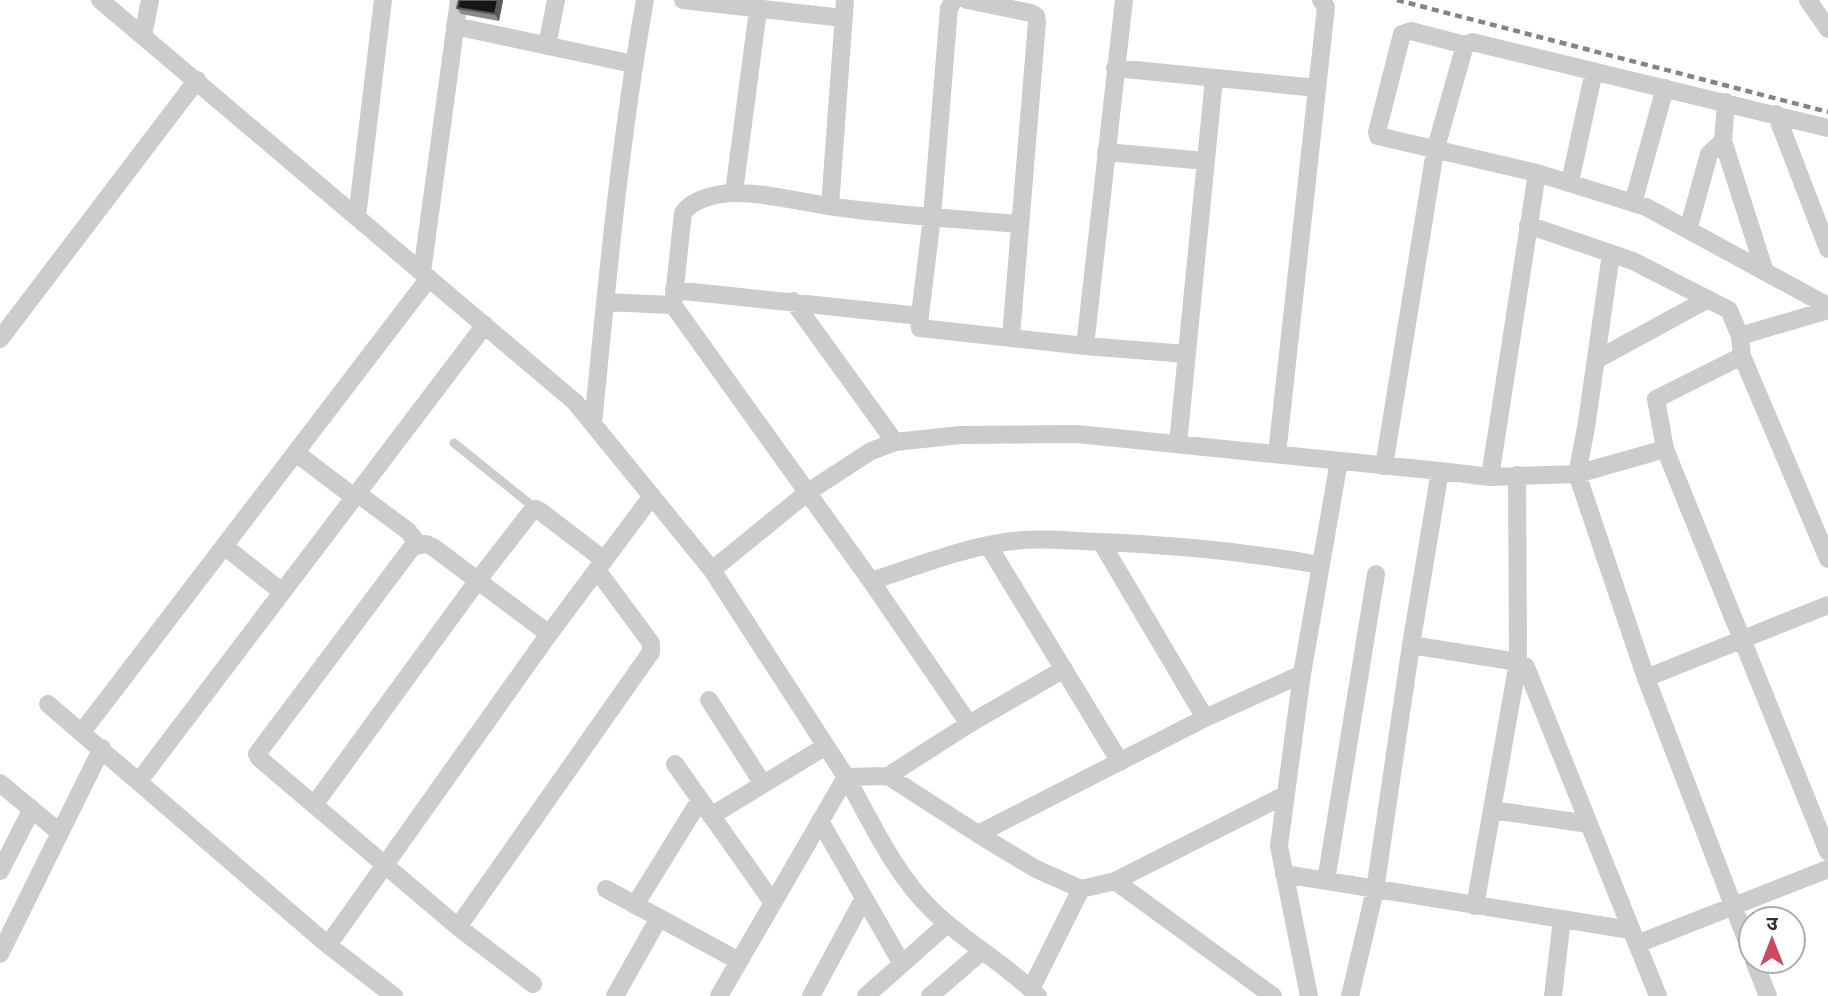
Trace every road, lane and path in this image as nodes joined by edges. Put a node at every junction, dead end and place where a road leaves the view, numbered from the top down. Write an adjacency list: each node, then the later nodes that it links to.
1 (100, 0): 18 (street)
2 (150, 0): 18 (street)
3 (383, 0): 40 (street)
4 (459, 0): 16 (street)
5 (556, 0): 20 (street)
6 (645, 0): 21 (street)
7 (683, 0): 14 (street)
8 (845, 0): 15 (street)
9 (954, 0): 41 (street)
10 (967, 0): 42 (street)
11 (1124, 0): 22 (street)
12 (1321, 0): 26 (street)
13 (1808, 0): 17 (street)
14 (758, 10): 15 (street); 37 (street)
15 (843, 18): 39 (street)
16 (455, 26): 20 (street); 48 (street)
17 (1828, 29)
18 (143, 36): 25 (street)
19 (1465, 45): 23 (street); 32 (street); 32 (street)
20 (547, 46): 21 (street)
21 (633, 64): 52 (street)
22 (1115, 68): 24 (street); 33 (street)
23 (1594, 71): 27 (street); 36 (street)
24 (1214, 79): 26 (street); 34 (street)
25 (197, 80): 40 (street); 58 (street)
26 (1317, 88): 69 (street)
27 (1665, 88): 28 (street); 38 (street)
28 (1726, 102): 29 (street); 31 (street)
29 (1776, 114): 30 (street); 45 (street)
30 (1828, 128)
31 (1723, 141): 44 (street); 47 (street)
32 (1435, 151): 35 (street); 71 (street)
33 (1105, 152): 34 (street); 59 (street)
34 (1206, 161): 60 (street)
35 (1537, 173): 36 (street); 43 (street)
36 (1570, 182): 38 (street)
37 (734, 192): 39 (street); 49 (street)
38 (1633, 202): 44 (street)
39 (830, 206): 41 (street)
40 (357, 217): 48 (street)
41 (932, 218): 42 (street); 54 (street)
42 (1020, 224): 56 (street)
43 (1528, 225): 46 (street); 75 (street)
44 (1688, 230): 47 (street)
45 (1828, 249)
46 (1611, 254): 50 (street); 62 (street)
47 (1765, 272): 53 (street)
48 (425, 275): 55 (street); 68 (street)
49 (673, 298): 51 (street); 52 (street); 76 (street)
50 (1708, 299): 57 (street); 62 (street)
51 (793, 301): 54 (street); 64 (street)
52 (605, 302): 63 (street)
53 (1828, 308): 57 (street)
54 (920, 316): 56 (street)
55 (485, 325): 63 (street); 78 (street)
56 (1011, 336): 59 (street)
57 (1740, 336): 61 (street)
58 (0, 339)
59 (1085, 346): 60 (street)
60 (1186, 354): 66 (street)
61 (1742, 356): 67 (street); 84 (street)
62 (1596, 360): 73 (street)
63 (593, 424): 77 (street)
64 (895, 442): 66 (street); 76 (street)
65 (454, 443): 79 (lane)
66 (1178, 444): 69 (street)
67 (1665, 449): 73 (street); 94 (street)
68 (296, 453): 78 (street); 83 (street)
69 (1278, 454): 70 (street)
70 (1339, 461): 71 (street); 86 (street)
71 (1384, 466): 72 (street)
72 (1440, 471): 75 (street); 95 (street)
73 (1577, 474): 74 (street); 99 (street)
74 (1517, 475): 75 (street); 96 (street)
75 (1490, 477)
76 (808, 492): 87 (street); 90 (street)
77 (652, 496): 85 (street); 87 (street)
78 (354, 497): 81 (street); 91 (street)
79 (536, 509): 85 (street); 89 (street)
80 (1101, 542): 82 (street); 86 (street); 102 (street)
81 (418, 544): 89 (street); 116 (street)
82 (988, 545): 90 (street); 97 (street)
83 (224, 546): 91 (street); 104 (street)
84 (1828, 559)
85 (601, 565): 93 (street); 143 (street)
86 (1321, 565): 98 (street)
87 (712, 570): 105 (street)
88 (1376, 574): 130 (street)
89 (478, 580): 93 (street); 116 (street)
90 (871, 580): 103 (street)
91 (282, 592): 111 (street)
92 (1828, 606): 94 (street)
93 (549, 634): 125 (street)
94 (1742, 640): 99 (street); 124 (street)
95 (1411, 645): 96 (street); 133 (street)
96 (1518, 662): 118 (street); 121 (street)
97 (1064, 669): 103 (street); 107 (street)
98 (1302, 674): 102 (street); 114 (street)
99 (1646, 678): 138 (street)
100 (709, 700): 113 (street)
101 (48, 704): 104 (street)
102 (1205, 718): 107 (street)
103 (969, 724): 110 (street)
104 (82, 732): 106 (street)
105 (826, 746): 109 (street); 113 (street)
106 (102, 748): 111 (street); 122 (street)
107 (1121, 762): 123 (street)
108 (675, 764): 115 (street)
109 (846, 776): 110 (street); 120 (street); 142 (street)
110 (888, 776): 123 (street)
111 (139, 781): 145 (street)
112 (0, 783): 117 (street)
113 (763, 784): 119 (street)
114 (1285, 795): 128 (street); 129 (street)
115 (701, 800): 119 (street); 136 (street)
116 (314, 805): 125 (street)
117 (32, 809): 122 (street); 127 (street)
118 (1492, 810): 121 (street); 137 (street)
119 (711, 816): 135 (street)
120 (820, 821): 134 (street); 135 (street)
121 (1589, 824): 144 (street)
122 (59, 832): 147 (street)
123 (978, 834): 132 (street)
124 (1828, 852)
125 (386, 866): 143 (street); 145 (street)
126 (1828, 869): 138 (street)
127 (0, 871)
128 (1284, 874): 130 (street); 160 (street)
129 (1115, 881): 132 (street); 159 (street)
130 (1325, 881): 133 (street)
131 (606, 889): 136 (street)
132 (1081, 889): 152 (street)
133 (1375, 890): 137 (street); 161 (street)
134 (864, 898): 149 (street); 156 (street)
135 (773, 903): 148 (street)
136 (635, 905): 140 (street)
137 (1475, 906): 141 (street)
138 (1733, 906): 139 (street); 144 (street)
139 (1737, 916)
140 (659, 918): 148 (street); 154 (street)
141 (1562, 919): 144 (street); 162 (street)
142 (947, 923): 146 (street); 149 (street)
143 (458, 927): 151 (street)
144 (1633, 937): 163 (street)
145 (328, 945): 153 (street)
146 (982, 951): 152 (street); 158 (street)
147 (0, 954)
148 (739, 961): 155 (street)
149 (902, 964): 157 (street)
150 (1760, 975): 164 (street)
151 (533, 984)
152 (1035, 993)
153 (394, 996)
154 (615, 996)
155 (719, 996)
156 (811, 996)
157 (866, 996)
158 (930, 996)
159 (1273, 996)
160 (1309, 996)
161 (1350, 996)
162 (1553, 996)
163 (1658, 996)
164 (1768, 996)

